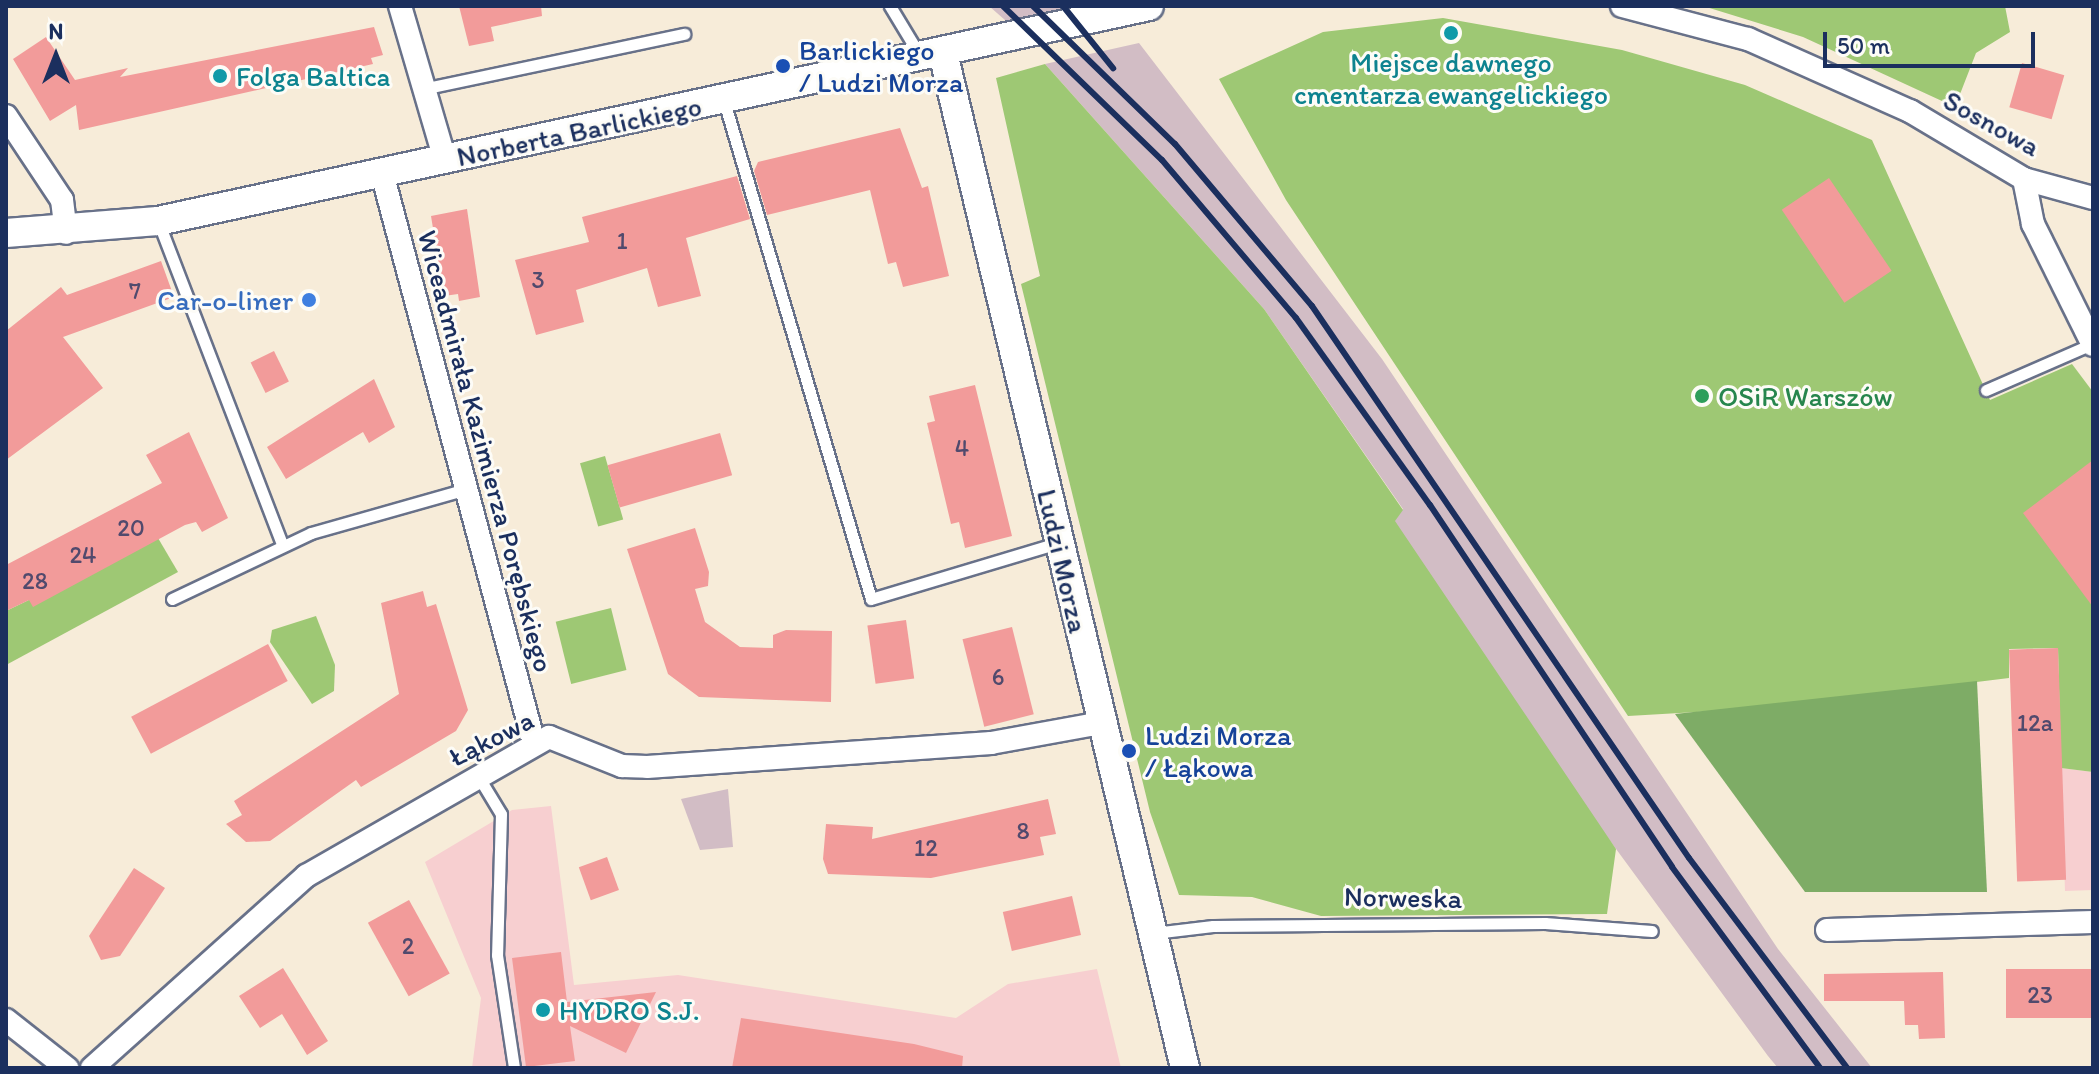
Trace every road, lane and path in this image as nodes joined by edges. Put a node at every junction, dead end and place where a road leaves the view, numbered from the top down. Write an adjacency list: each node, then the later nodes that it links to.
1 (400, 6): 7 (street)
2 (890, 6): 6 (lane)
3 (1149, 6): 6 (street, Norberta Barlickiego)
4 (1632, 8): 12 (street, Sosnowa)
5 (684, 34): 7 (lane)
6 (932, 56): 8 (street, Norberta Barlickiego); 20 (street, Ludzi Morza)
7 (427, 88): 10 (street)
8 (724, 100): 10 (street, Norberta Barlickiego); 20 (lane)
9 (6, 116): 16 (street)
10 (445, 160): 11 (street, Norberta Barlickiego)
11 (382, 173): 14 (street, Norberta Barlickiego); 19 (street, Wiceadmirała Kazimierza Porębskiego)
12 (2024, 179): 13 (street, Sosnowa); 17 (street)
13 (2093, 198)
14 (158, 221): 16 (street, Norberta Barlickiego); 21 (lane)
15 (6, 233): 16 (street, Norberta Barlickiego)
16 (66, 233)
17 (2093, 345): 18 (lane)
18 (1986, 390)
19 (466, 489): 21 (lane); 24 (street, Wiceadmirała Kazimierza Porębskiego)
20 (1059, 543): 23 (street, Ludzi Morza)
21 (282, 544): 22 (lane)
22 (172, 599)
23 (1101, 723): 24 (street, Łąkowa); 29 (street, Ludzi Morza)
24 (534, 743): 25 (street, Łąkowa)
25 (478, 775): 32 (street, Łąkowa); 33 (lane)
26 (2093, 922): 27 (street)
27 (1827, 930)
28 (1652, 931): 29 (lane, Norweska)
29 (1153, 933): 34 (street, Ludzi Morza)
30 (6, 1020): 31 (street)
31 (67, 1068)
32 (92, 1068)
33 (514, 1068)
34 (1185, 1068)

